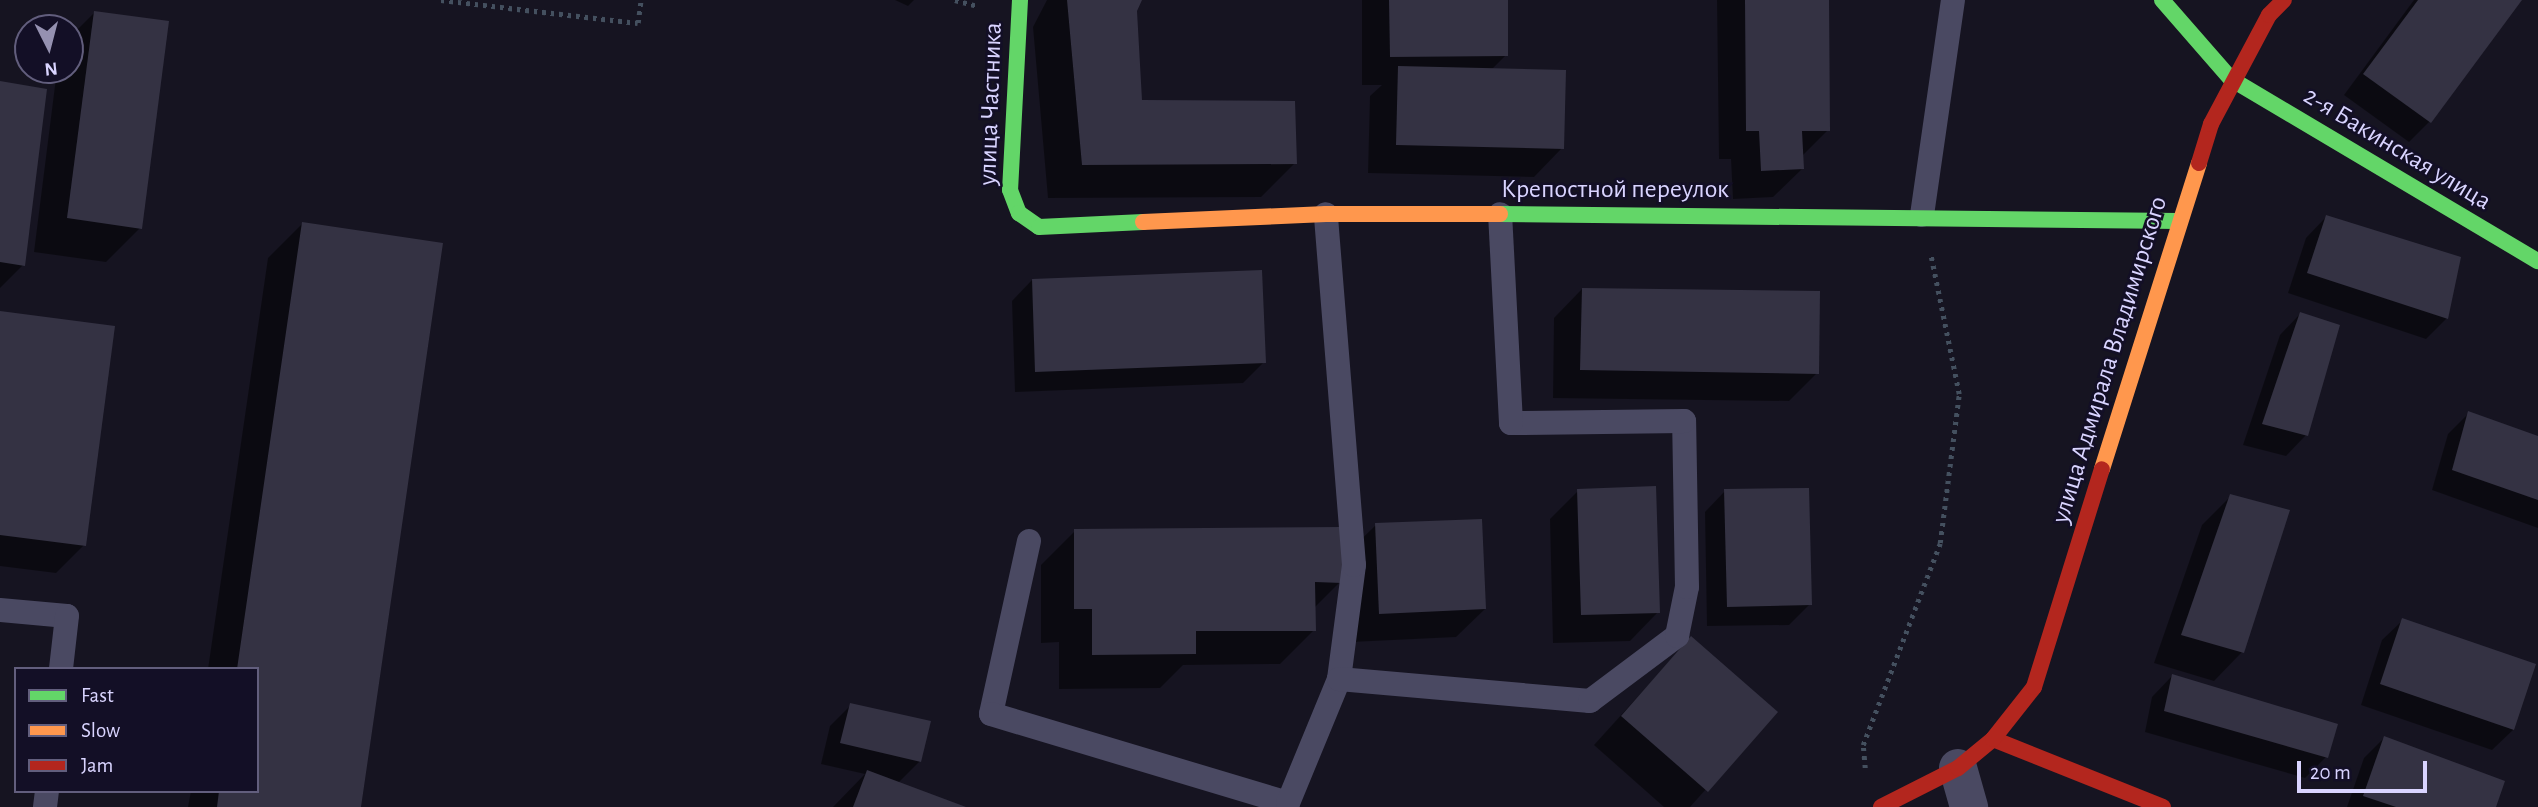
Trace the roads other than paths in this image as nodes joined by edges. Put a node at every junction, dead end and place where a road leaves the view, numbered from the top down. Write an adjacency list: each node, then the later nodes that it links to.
1 (1953, 0): 8 (lane)
2 (2162, 0): 5 (street, 2-я Бакинская улица)
3 (2284, 0): 5 (street, улица Адмирала Владимирского)
4 (1018, 7): 10 (street, улица Частника)
5 (2231, 79): 9 (street, улица Адмирала Владимирского); 11 (street, 2-я Бакинская улица)
6 (1326, 214): 7 (street, Крепостной переулок); 10 (street, Крепостной переулок); 15 (lane)
7 (1500, 214): 8 (street, Крепостной переулок); 15 (lane)
8 (1922, 215): 9 (street, Крепостной переулок)
9 (2179, 221): 16 (street, улица Адмирала Владимирского)
10 (1051, 229)
11 (2538, 261)
12 (1029, 541): 15 (lane)
13 (0, 610): 14 (lane)
14 (61, 667)
15 (1339, 679)
16 (1993, 739): 17 (street, улица Адмирала Владимирского); 20 (street)
17 (1958, 768): 18 (street, улица Адмирала Владимирского); 19 (street)
18 (1884, 803)
19 (1969, 807)
20 (2163, 807)

